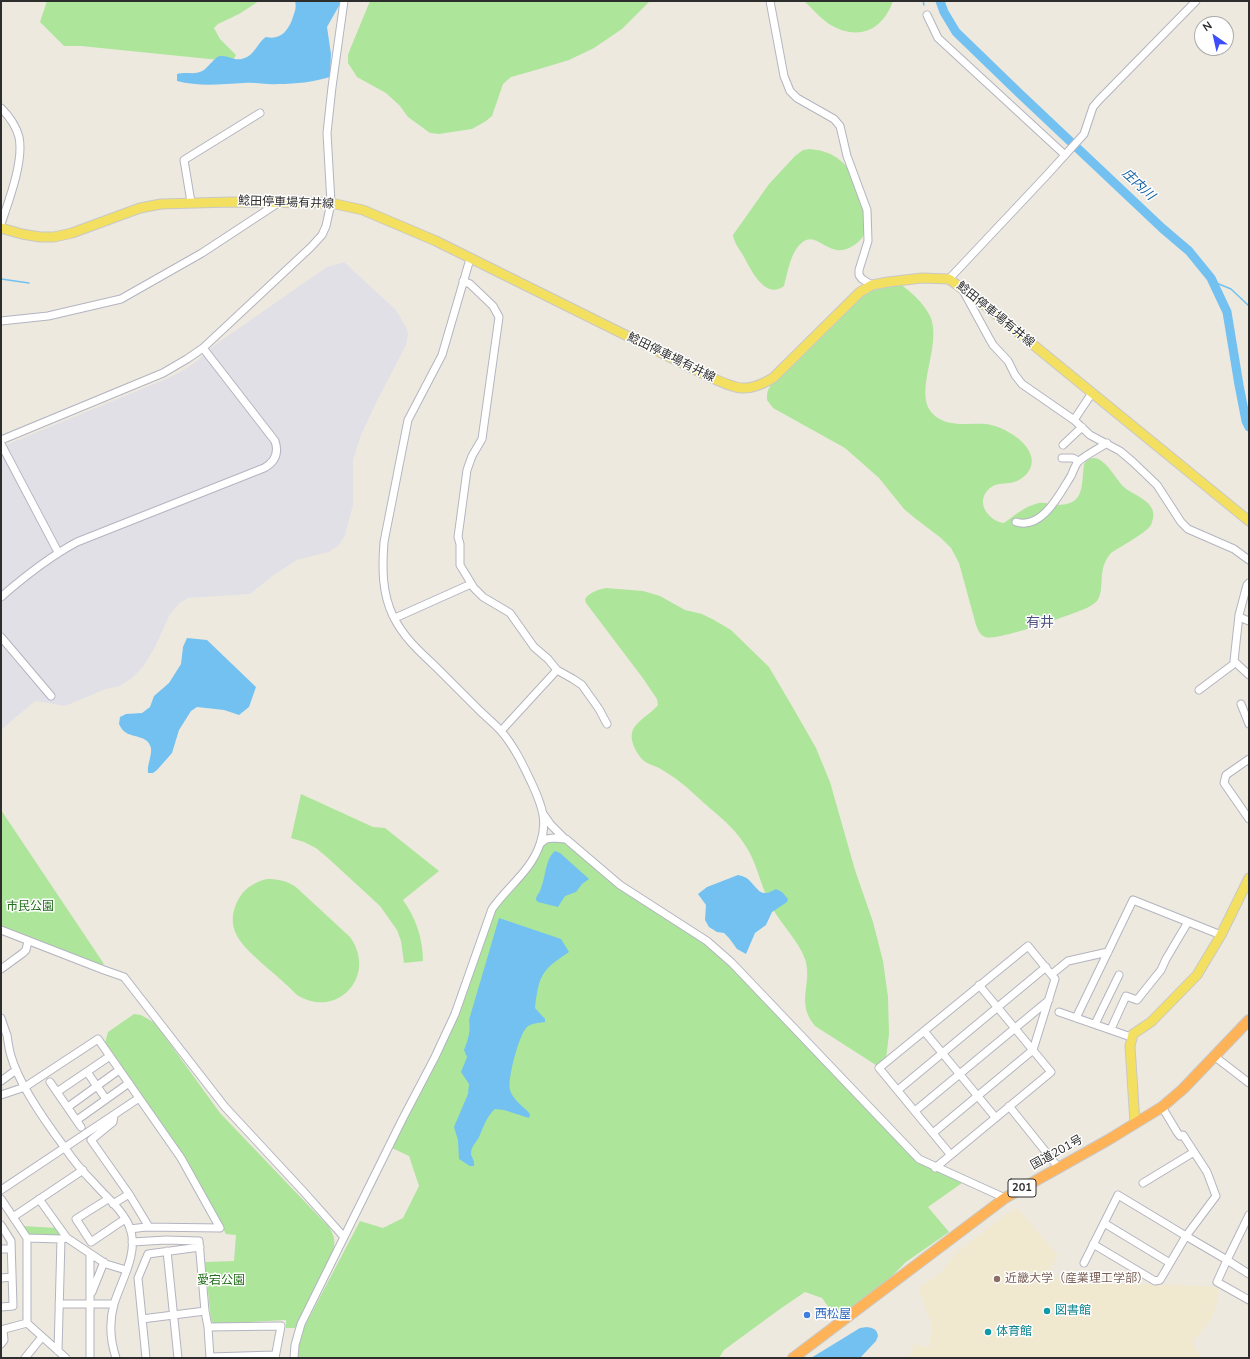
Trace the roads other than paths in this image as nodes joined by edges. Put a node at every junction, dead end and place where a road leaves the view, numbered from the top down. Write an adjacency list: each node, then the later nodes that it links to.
1 (344, 1): 10 (street)
2 (770, 1): 16 (street)
3 (1196, 1): 7 (street)
4 (927, 15): 7 (street)
5 (1, 108): 11 (street)
6 (260, 113): 8 (street)
7 (1065, 155): 14 (street)
8 (191, 202): 9 (main road, 鯰田停車場有井線); 12 (main road, 鯰田停車場有井線)
9 (278, 202): 10 (main road, 鯰田停車場有井線); 18 (street)
10 (331, 203): 13 (main road, 鯰田停車場有井線); 19 (street)
11 (1, 224)
12 (1, 228)
13 (470, 258): 15 (street); 16 (main road, 鯰田停車場有井線)
14 (949, 279): 16 (main road, 鯰田停車場有井線); 17 (main road, 鯰田停車場有井線)
15 (463, 281): 34 (street); 37 (street)
16 (872, 285)
17 (961, 286): 20 (main road, 鯰田停車場有井線); 21 (street)
18 (1, 321)
19 (203, 348): 23 (street); 31 (street)
20 (1092, 393): 21 (street); 29 (main road, 鯰田停車場有井線)
21 (1074, 420): 22 (street)
22 (1082, 427): 24 (street); 26 (street)
23 (1, 440)
24 (1107, 443): 28 (street); 32 (street)
25 (1, 444): 31 (street)
26 (1064, 445)
27 (1062, 458): 28 (street)
28 (1078, 461): 30 (street)
29 (1249, 521)
30 (1016, 522)
31 (58, 552): 35 (street)
32 (1249, 560)
33 (1249, 583): 36 (street)
34 (471, 584): 37 (street); 41 (street)
35 (1, 597)
36 (1239, 616): 38 (street); 40 (street)
37 (394, 618): 48 (street)
38 (1249, 620)
39 (1, 637): 44 (street)
40 (1235, 662): 42 (street); 43 (street)
41 (558, 670): 46 (street); 48 (street)
42 (1249, 675)
43 (1199, 690)
44 (51, 696)
45 (1241, 704): 47 (street)
46 (607, 724)
47 (1249, 724)
48 (501, 731): 51 (street)
49 (1249, 758): 50 (street)
50 (1248, 814)
51 (544, 815): 52 (street); 53 (street)
52 (566, 839): 53 (street); 112 (street)
53 (541, 842): 129 (street)
54 (1249, 878): 57 (main road)
55 (1188, 922): 57 (street); 59 (street); 73 (street)
56 (1, 930): 58 (street)
57 (1221, 935): 75 (main road)
58 (28, 941): 61 (street); 129 (street)
59 (1108, 952): 62 (street); 69 (street)
60 (1046, 967): 62 (street); 64 (street); 66 (street)
61 (1, 969)
62 (1052, 974): 65 (street)
63 (1118, 975): 71 (street)
64 (979, 985): 66 (street); 74 (street)
65 (1049, 1000): 72 (street); 78 (street)
66 (997, 1007): 72 (street); 79 (street)
67 (1059, 1012): 69 (street)
68 (1, 1018): 76 (street)
69 (1076, 1018): 71 (street)
70 (1249, 1020): 81 (highway, 国道201号 / 201)
71 (1095, 1024): 73 (street)
72 (1015, 1028): 78 (street); 85 (street)
73 (1112, 1029): 75 (street)
74 (924, 1031): 79 (street); 92 (street)
75 (1131, 1037): 105 (main road)
76 (8, 1041): 77 (street); 82 (street)
77 (1, 1046)
78 (1033, 1050): 95 (street); 98 (street)
79 (942, 1053): 85 (street); 92 (street)
80 (110, 1056): 83 (street); 84 (street); 91 (street)
81 (1214, 1056): 89 (street); 100 (highway, 国道201号 / 201)
82 (16, 1070): 86 (street); 91 (street)
83 (120, 1070): 88 (street); 90 (street)
84 (87, 1072): 90 (street); 93 (street)
85 (960, 1074): 95 (street); 101 (street)
86 (1, 1081)
87 (50, 1082): 93 (street)
88 (129, 1083): 96 (street); 97 (street)
89 (1249, 1083)
90 (97, 1086): 97 (street); 99 (street)
91 (25, 1087): 94 (street); 108 (street)
92 (898, 1090): 101 (street)
93 (58, 1092): 99 (street)
94 (1, 1095)
95 (978, 1096): 103 (street); 107 (street)
96 (139, 1098): 102 (street); 126 (street)
97 (106, 1100): 104 (street)
98 (1009, 1106): 103 (street); 111 (street)
99 (68, 1107): 104 (street)
100 (1162, 1107): 105 (highway, 国道201号 / 201); 109 (street)
101 (915, 1111): 107 (street)
102 (114, 1115): 108 (street); 116 (street)
103 (995, 1117): 110 (street)
104 (77, 1120): 106 (street)
105 (1135, 1123): 111 (highway, 国道201号 / 201)
106 (81, 1126)
107 (932, 1133): 110 (street)
108 (65, 1148): 113 (street); 115 (street)
109 (1194, 1152): 114 (street); 128 (street)
110 (950, 1154): 112 (street)
111 (1058, 1167): 117 (highway, 国道201号 / 201)
112 (935, 1168): 117 (street)
113 (83, 1170): 119 (street); 120 (street)
114 (1143, 1183)
115 (1, 1190)
116 (129, 1194): 120 (street); 126 (street)
117 (1005, 1198): 170 (highway, 国道201号 / 201)
118 (1, 1199): 122 (street)
119 (39, 1200): 122 (street); 131 (street)
120 (110, 1202): 123 (street); 123 (street)
121 (1249, 1215): 139 (street)
122 (13, 1216): 130 (street)
123 (125, 1219): 127 (street)
124 (1104, 1223): 128 (street); 133 (street); 142 (street)
125 (1, 1225): 136 (street)
126 (149, 1227): 127 (street)
127 (130, 1229): 132 (street)
128 (1186, 1236): 139 (street); 142 (street)
129 (344, 1237): 169 (street)
130 (28, 1238): 131 (street); 155 (street)
131 (64, 1238): 138 (street); 149 (street)
132 (132, 1242): 134 (street); 143 (street)
133 (1093, 1244): 141 (street); 142 (street)
134 (200, 1247): 137 (street); 152 (street)
135 (1, 1249): 136 (street)
136 (11, 1249): 145 (street)
137 (167, 1251): 153 (street); 154 (street)
138 (90, 1254): 140 (street); 147 (street)
139 (1226, 1260): 144 (street); 148 (street)
140 (104, 1262): 143 (street); 147 (street)
141 (1084, 1262)
142 (1170, 1263)
143 (126, 1270): 150 (street)
144 (1249, 1274)
145 (12, 1277): 146 (street); 151 (street)
146 (1, 1278)
147 (90, 1300): 149 (street); 150 (street); 165 (street)
148 (1249, 1300)
149 (59, 1304): 160 (street)
150 (114, 1304): 166 (street)
151 (1, 1307)
152 (204, 1312): 153 (street); 156 (street)
153 (174, 1315): 154 (street); 168 (street)
154 (142, 1319): 167 (street)
155 (27, 1323): 157 (street); 158 (street)
156 (208, 1327): 161 (street); 162 (street)
157 (2, 1330): 159 (street)
158 (42, 1337): 160 (street); 163 (street)
159 (1, 1344)
160 (58, 1351): 164 (street)
161 (210, 1357): 162 (street)
162 (275, 1357)
163 (25, 1358)
164 (66, 1358)
165 (90, 1358)
166 (116, 1358)
167 (146, 1358)
168 (178, 1358)
169 (294, 1358)
170 (792, 1358)

